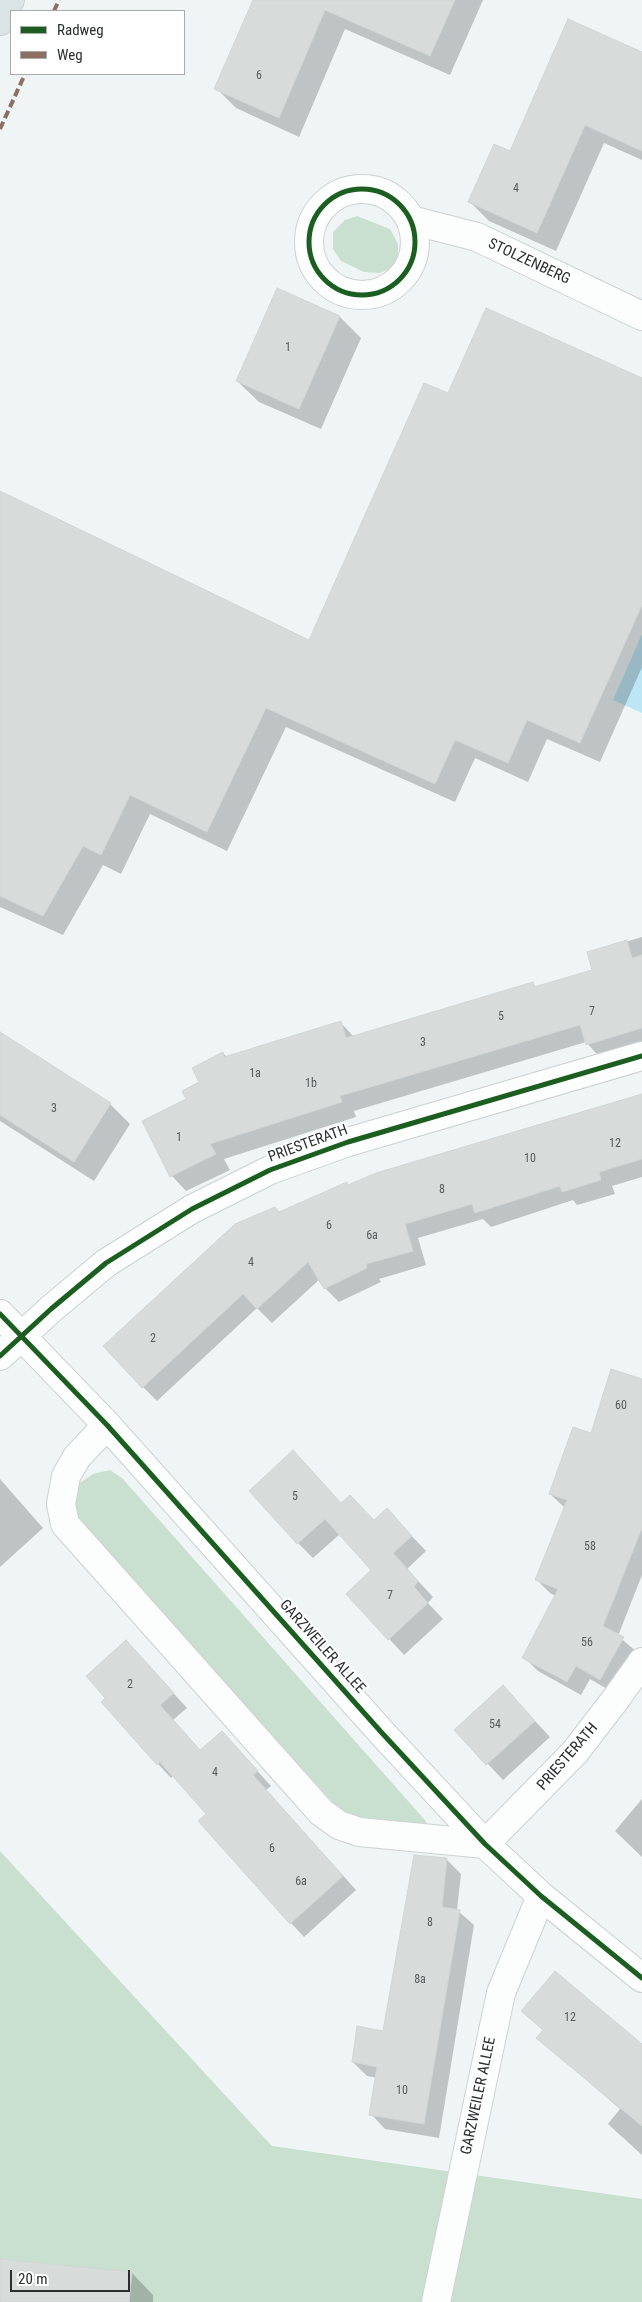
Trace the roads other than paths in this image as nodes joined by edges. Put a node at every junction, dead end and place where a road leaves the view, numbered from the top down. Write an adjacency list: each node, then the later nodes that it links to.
1 (10, 0): 2 (main road)
2 (0, 21)
3 (411, 220): 4 (street, STOLZENBERG)
4 (642, 316)
5 (642, 1056): 7 (street, PRIESTERATH)
6 (0, 1314): 7 (street, GARZWEILER ALLEE)
7 (22, 1336): 8 (street, PRIESTERATH); 9 (street, GARZWEILER ALLEE)
8 (0, 1356)
9 (108, 1425): 11 (street, GARZWEILER ALLEE); 11 (street)
10 (642, 1662): 11 (street, PRIESTERATH)
11 (485, 1844): 12 (street, GARZWEILER ALLEE)
12 (541, 1896): 13 (street, GARZWEILER ALLEE); 14 (street, GARZWEILER ALLEE)
13 (638, 1966)
14 (436, 2302)

